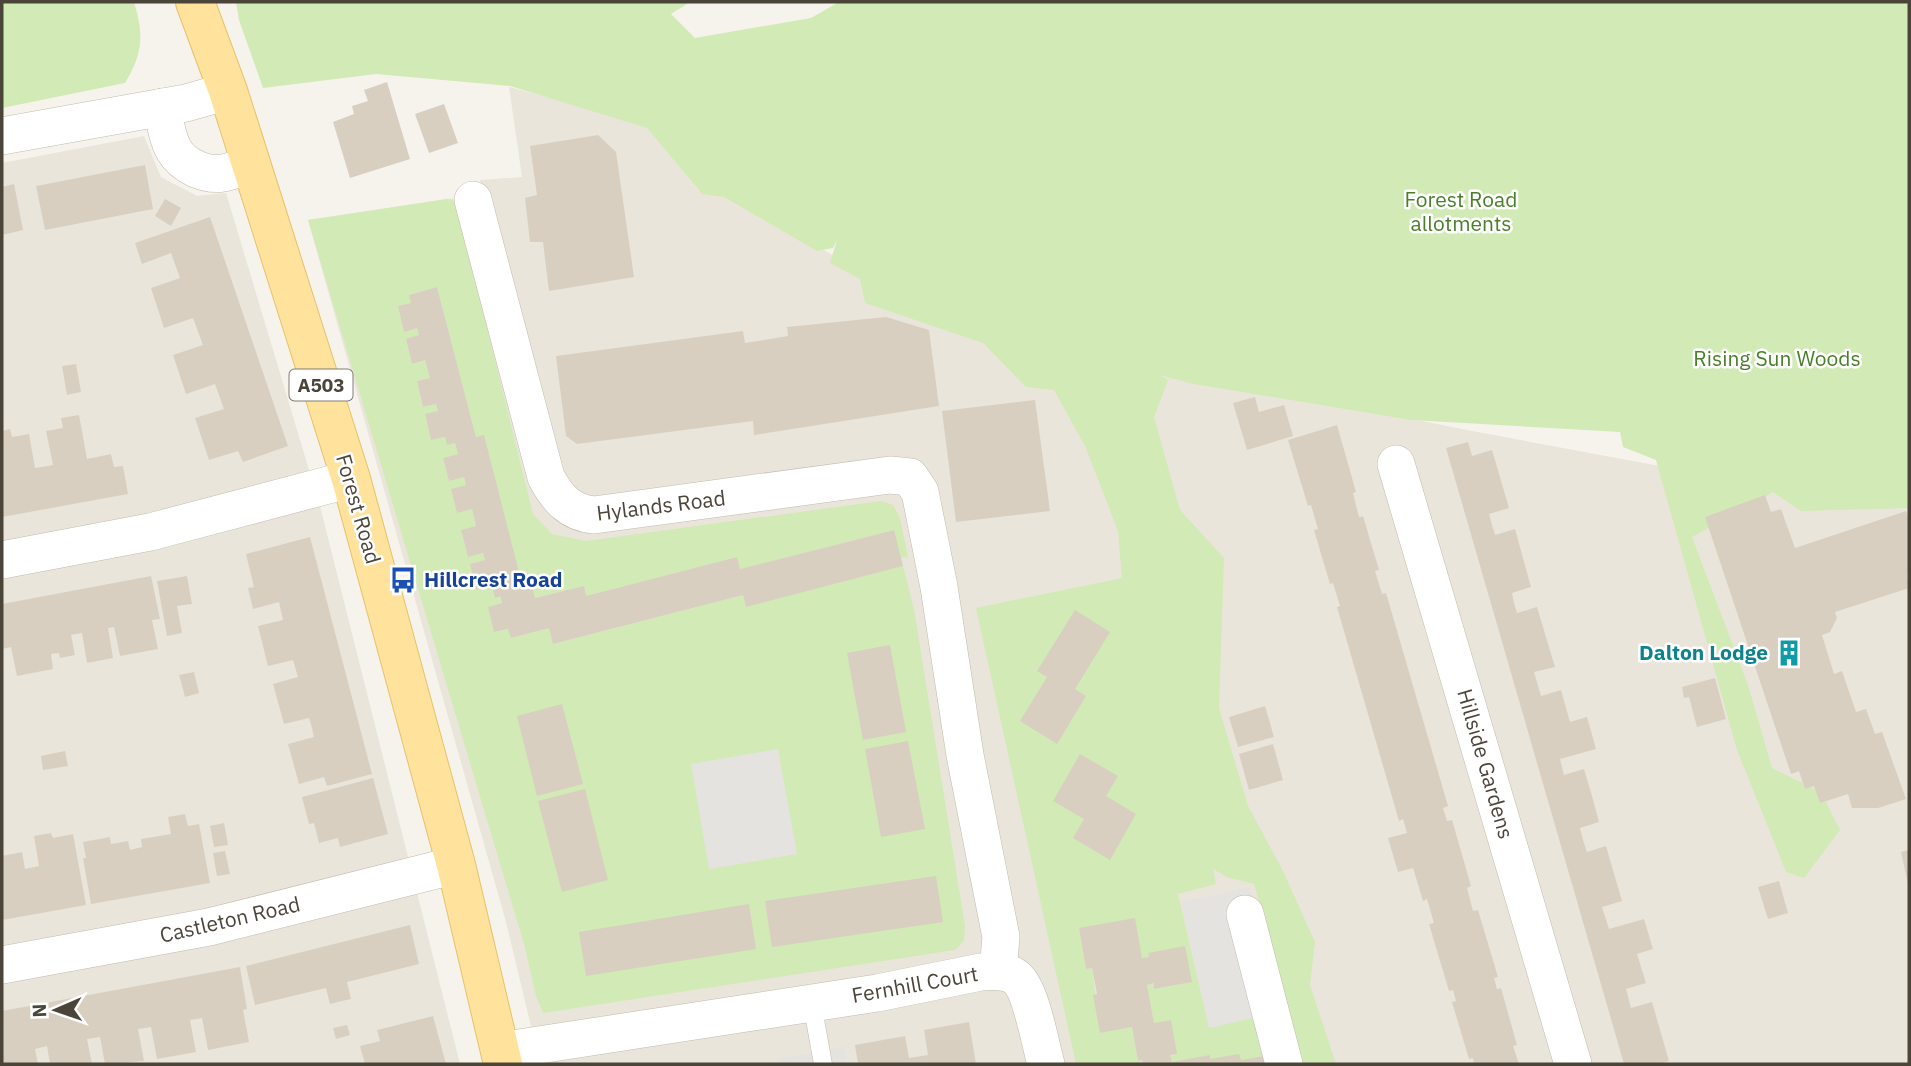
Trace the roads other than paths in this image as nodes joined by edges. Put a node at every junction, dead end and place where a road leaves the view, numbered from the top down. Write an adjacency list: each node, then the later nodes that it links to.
1 (195, 2): 2 (main road, Forest Road / A503)
2 (229, 91): 3 (street); 5 (main road, Forest Road / A503)
3 (162, 107): 4 (street); 5 (street)
4 (2, 136)
5 (251, 165): 9 (main road, Forest Road / A503)
6 (473, 200): 8 (street, Hylands Road)
7 (1396, 464): 20 (street, Hillside Gardens)
8 (910, 477): 14 (street, Fernhill Court)
9 (351, 479): 10 (street); 11 (main road, Forest Road / A503)
10 (2, 560)
11 (456, 865): 13 (street, Castleton Road); 16 (main road, Forest Road / A503)
12 (1245, 914): 19 (street)
13 (2, 965)
14 (998, 971): 15 (street, Fernhill Court); 18 (street)
15 (812, 1003): 16 (street, Fernhill Court); 17 (lane)
16 (502, 1058)
17 (823, 1064)
18 (1046, 1064)
19 (1284, 1064)
20 (1573, 1064)

